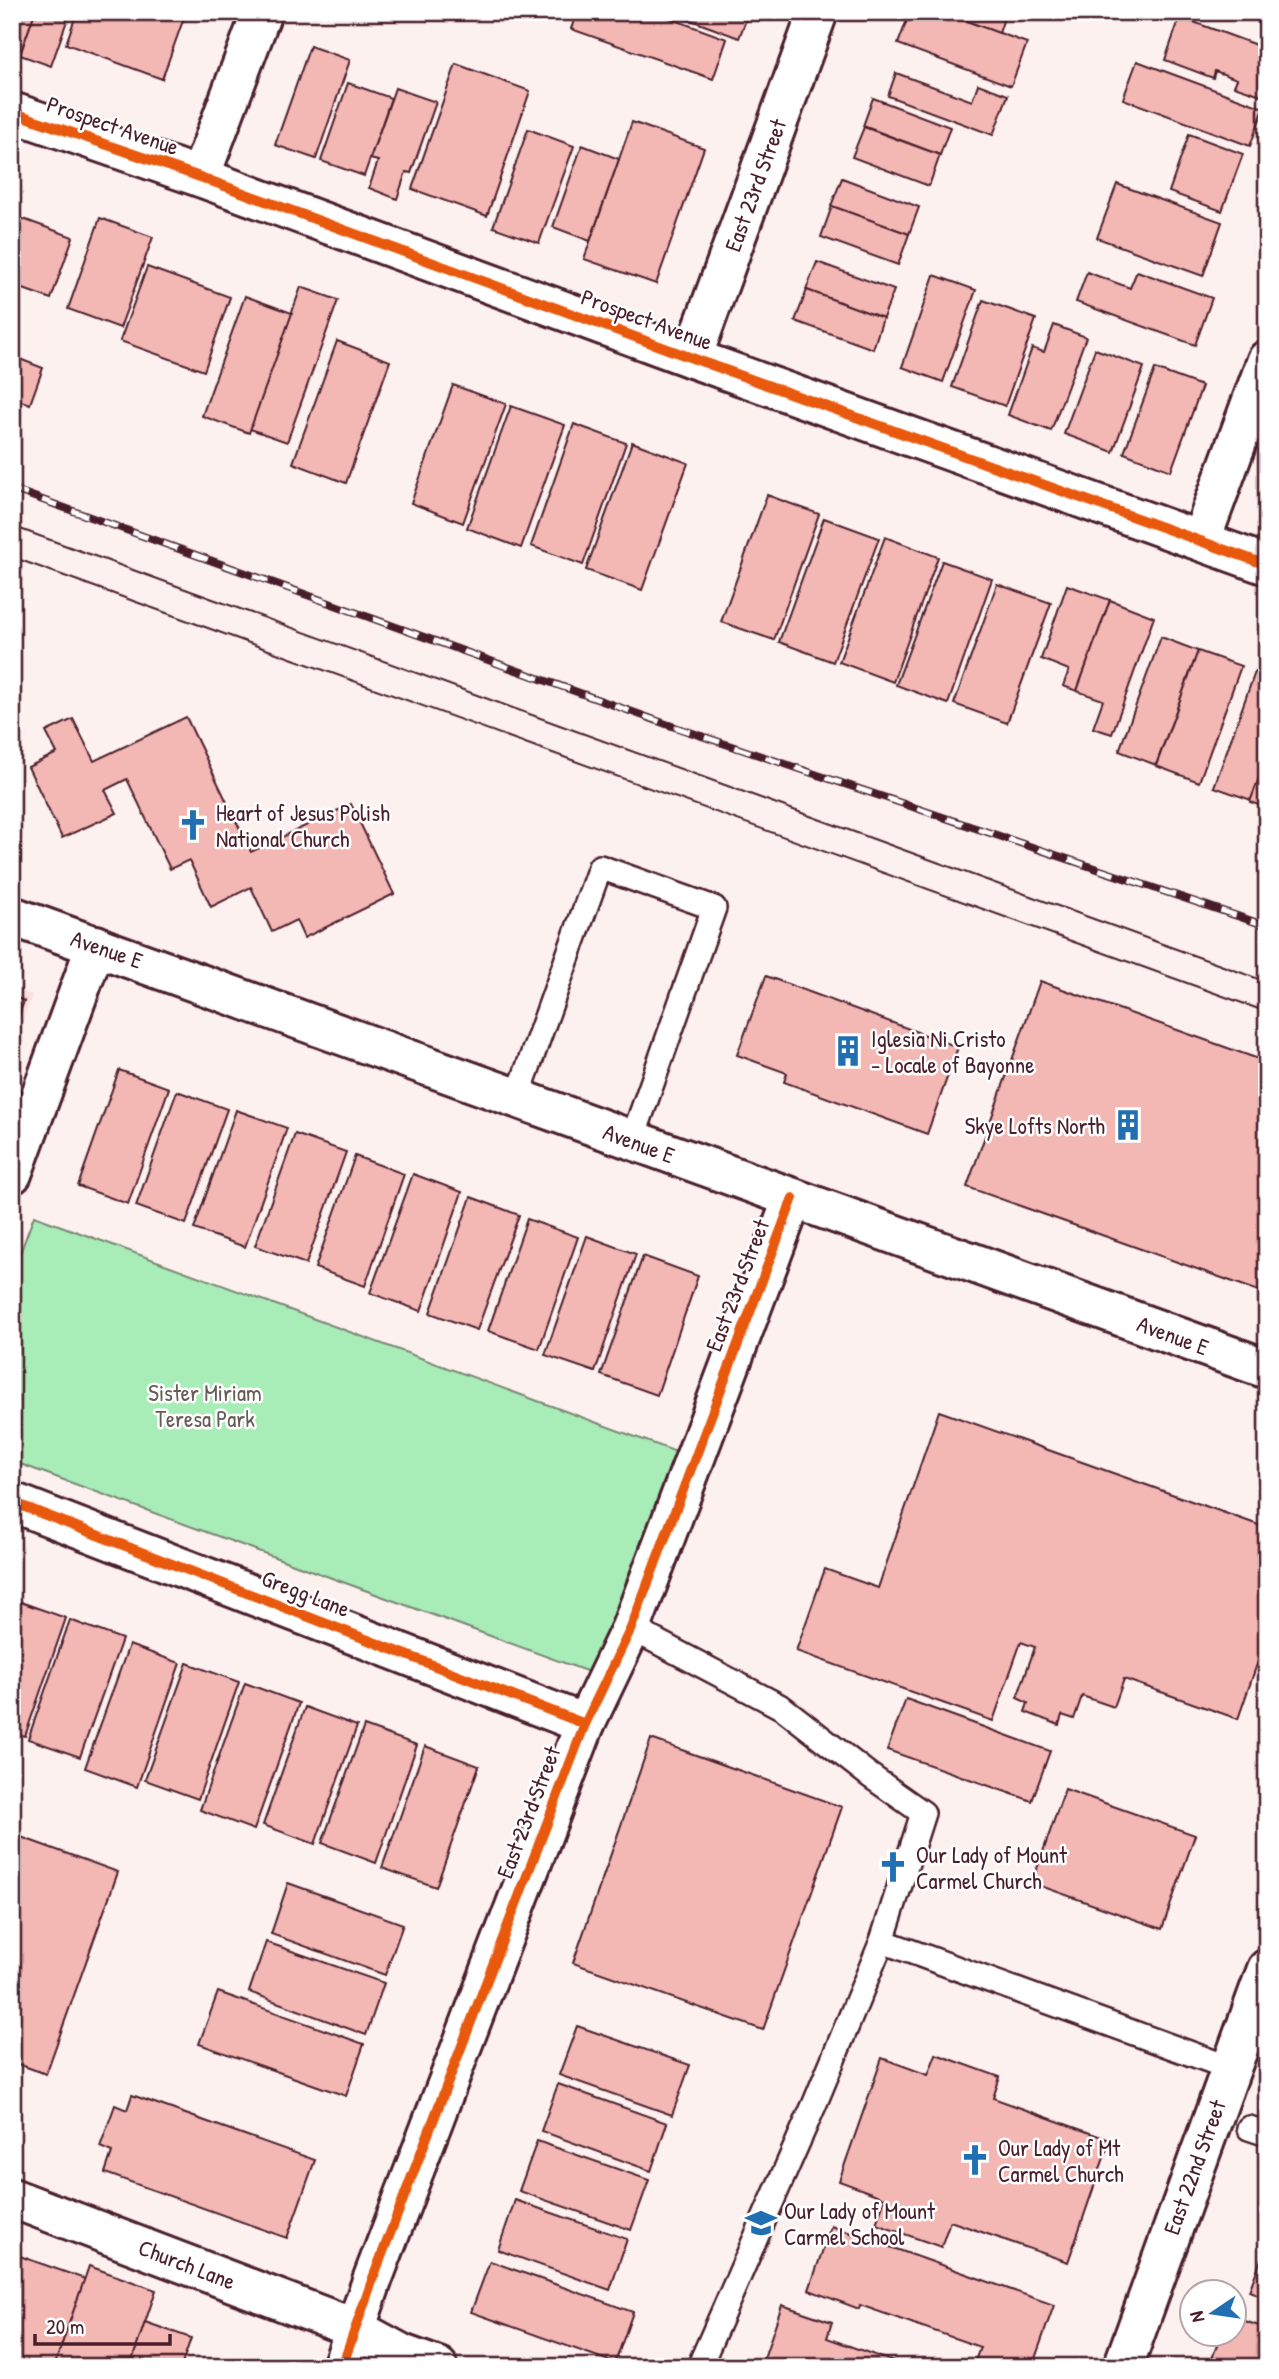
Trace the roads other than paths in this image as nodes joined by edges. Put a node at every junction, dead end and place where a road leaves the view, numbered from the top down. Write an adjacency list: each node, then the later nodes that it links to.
1 (262, 12): 4 (street)
2 (818, 12): 5 (street, East 23rd Street)
3 (12, 112): 4 (street, Prospect Avenue)
4 (200, 177): 5 (street, Prospect Avenue)
5 (692, 358): 7 (street, Prospect Avenue)
6 (1267, 360): 7 (street)
7 (1200, 540): 8 (street, Prospect Avenue)
8 (1267, 565)
9 (12, 916): 10 (street, Avenue E)
10 (96, 945): 11 (street, Avenue E); 13 (street)
11 (517, 1098): 12 (street, Avenue E); 12 (lane)
12 (632, 1140): 14 (street, Avenue E)
13 (12, 1174)
14 (793, 1198): 15 (street, Avenue E); 17 (street, East 23rd Street)
15 (1267, 1369)
16 (12, 1502): 18 (street, Gregg Lane)
17 (631, 1628): 18 (street, East 23rd Street); 19 (lane)
18 (584, 1724): 23 (street, East 23rd Street)
19 (882, 1941): 21 (lane); 26 (lane)
20 (1267, 1969): 21 (street, East 22nd Street)
21 (1230, 2068): 27 (street, East 22nd Street)
22 (12, 2198): 23 (street, Church Lane)
23 (356, 2329): 24 (street, East 23rd Street); 25 (street, Church Lane)
24 (342, 2367)
25 (438, 2367)
26 (699, 2367)
27 (1123, 2367)

